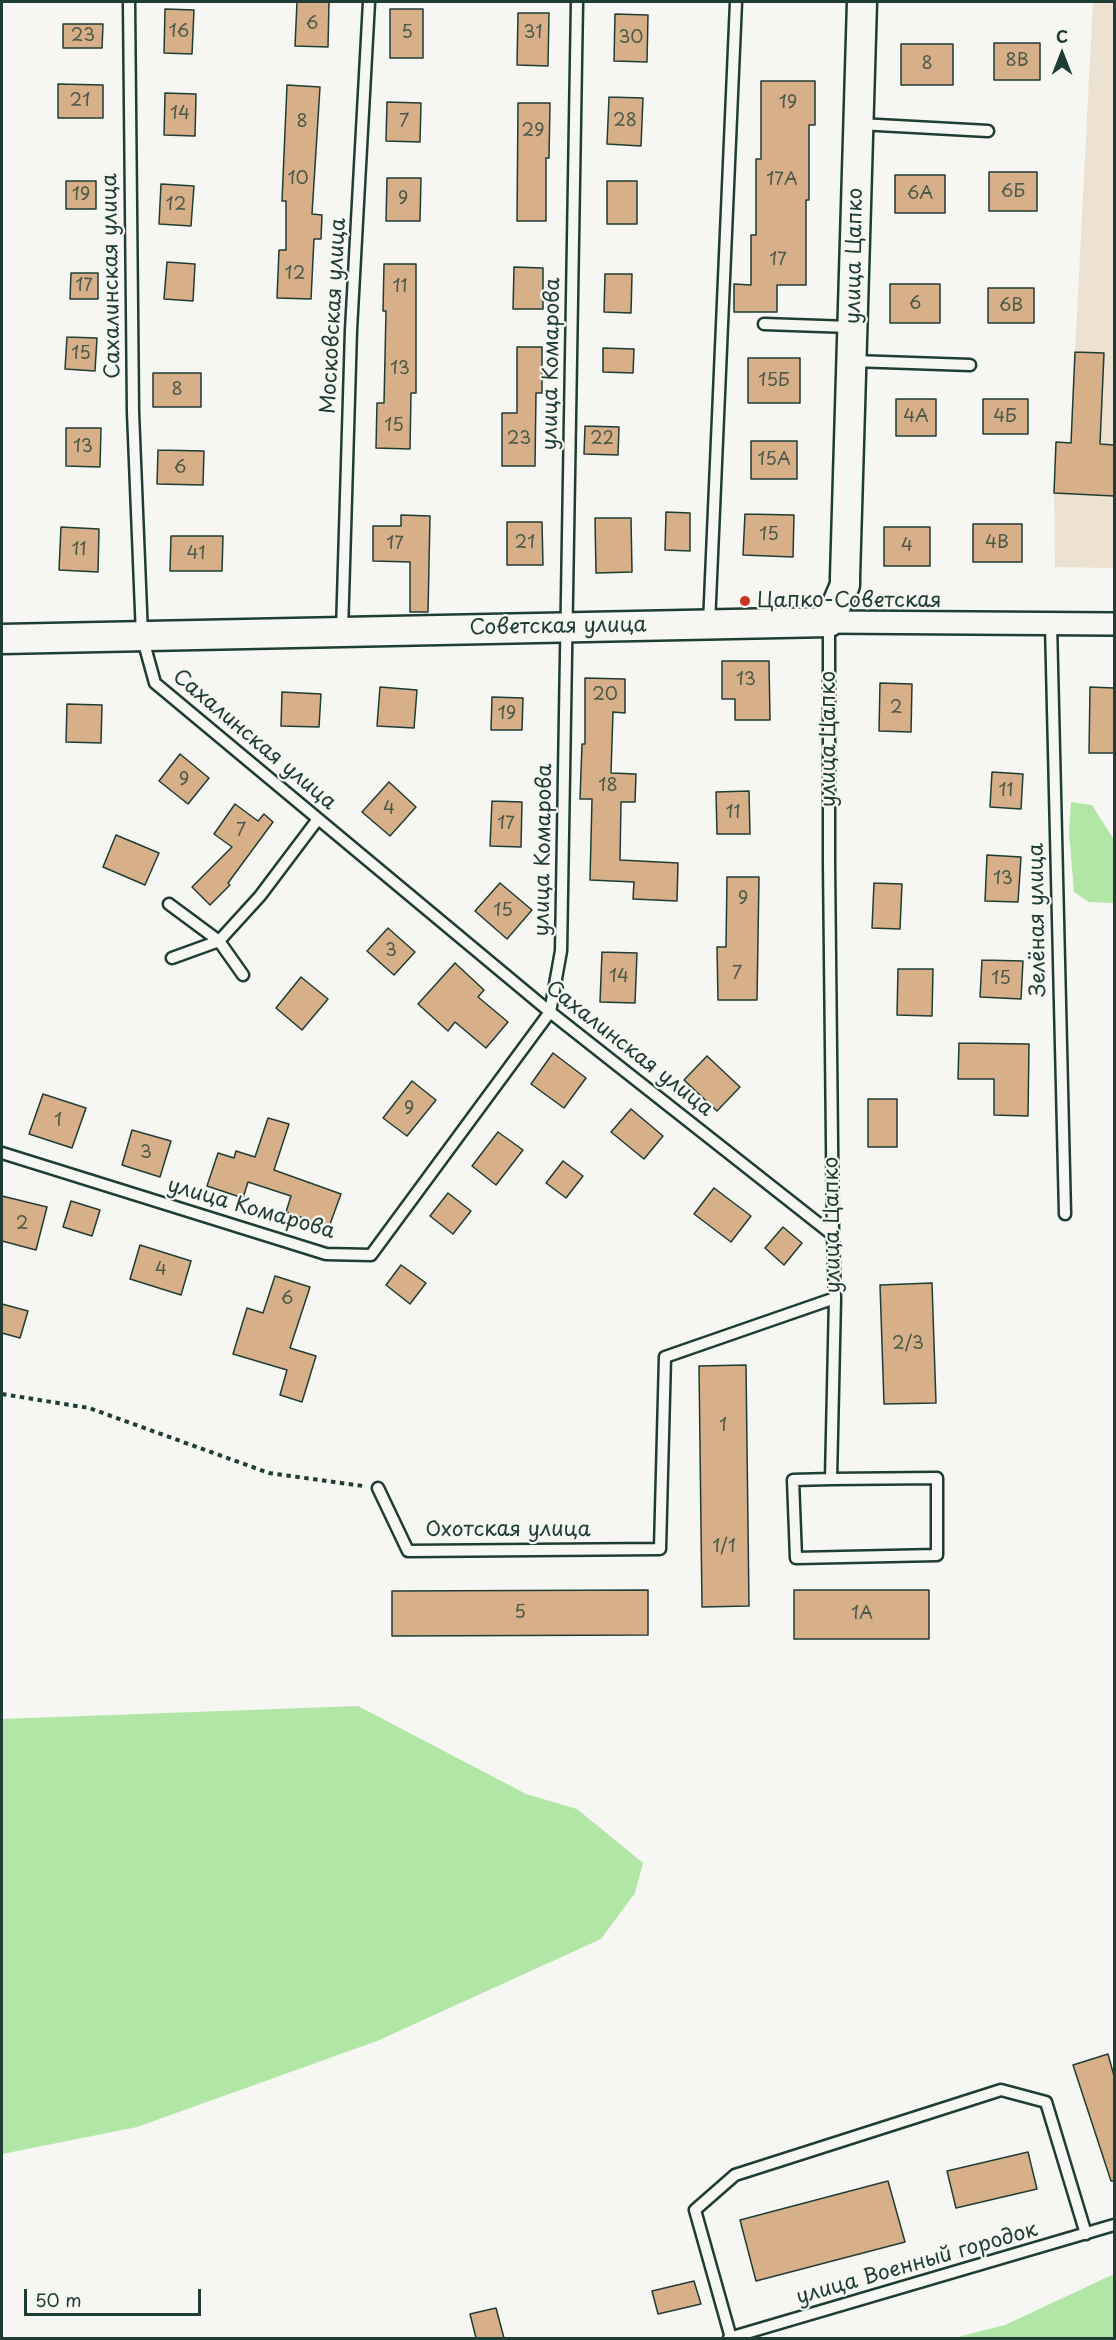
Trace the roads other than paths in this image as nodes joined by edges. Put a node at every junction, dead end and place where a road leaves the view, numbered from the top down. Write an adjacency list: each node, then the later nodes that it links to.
1 (129, 2): 18 (lane, Сахалинская улица)
2 (369, 2): 17 (lane, Московская улица)
3 (577, 2): 16 (lane, улица Комарова)
4 (736, 2): 13 (lane)
5 (862, 2): 6 (street, улица Цапко)
6 (859, 124): 7 (lane); 9 (street, улица Цапко)
7 (988, 130)
8 (764, 324): 9 (lane)
9 (853, 327): 10 (street, улица Цапко)
10 (853, 361): 11 (lane); 12 (street, улица Цапко)
11 (970, 365)
12 (830, 622): 13 (street, Советская улица); 14 (street, Советская улица); 28 (lane, улица Цапко)
13 (709, 624): 16 (street, Советская улица)
14 (1051, 624): 15 (street, Советская улица); 27 (lane, Зелёная улица)
15 (1114, 624)
16 (568, 627): 17 (street, Советская улица); 25 (lane, улица Комарова)
17 (342, 632): 18 (street, Советская улица)
18 (142, 636): 19 (street, Советская улица); 20 (lane, Сахалинская улица)
19 (2, 639)
20 (318, 819): 22 (lane); 25 (lane, Сахалинская улица)
21 (169, 904): 22 (lane)
22 (219, 940): 23 (lane); 24 (lane)
23 (172, 958)
24 (243, 975)
25 (550, 1012): 26 (lane, улица Комарова); 28 (lane, Сахалинская улица)
26 (2, 1153)
27 (1065, 1214)
28 (832, 1234): 29 (lane, улица Цапко)
29 (835, 1298): 30 (lane, улица Цапко); 31 (lane, Охотская улица)
30 (831, 1479): 30 (lane)
31 (378, 1488)
32 (1114, 2226): 33 (lane, улица Военный городок)
33 (1086, 2234): 34 (lane, улица Военный городок); 34 (lane)
34 (730, 2338)

